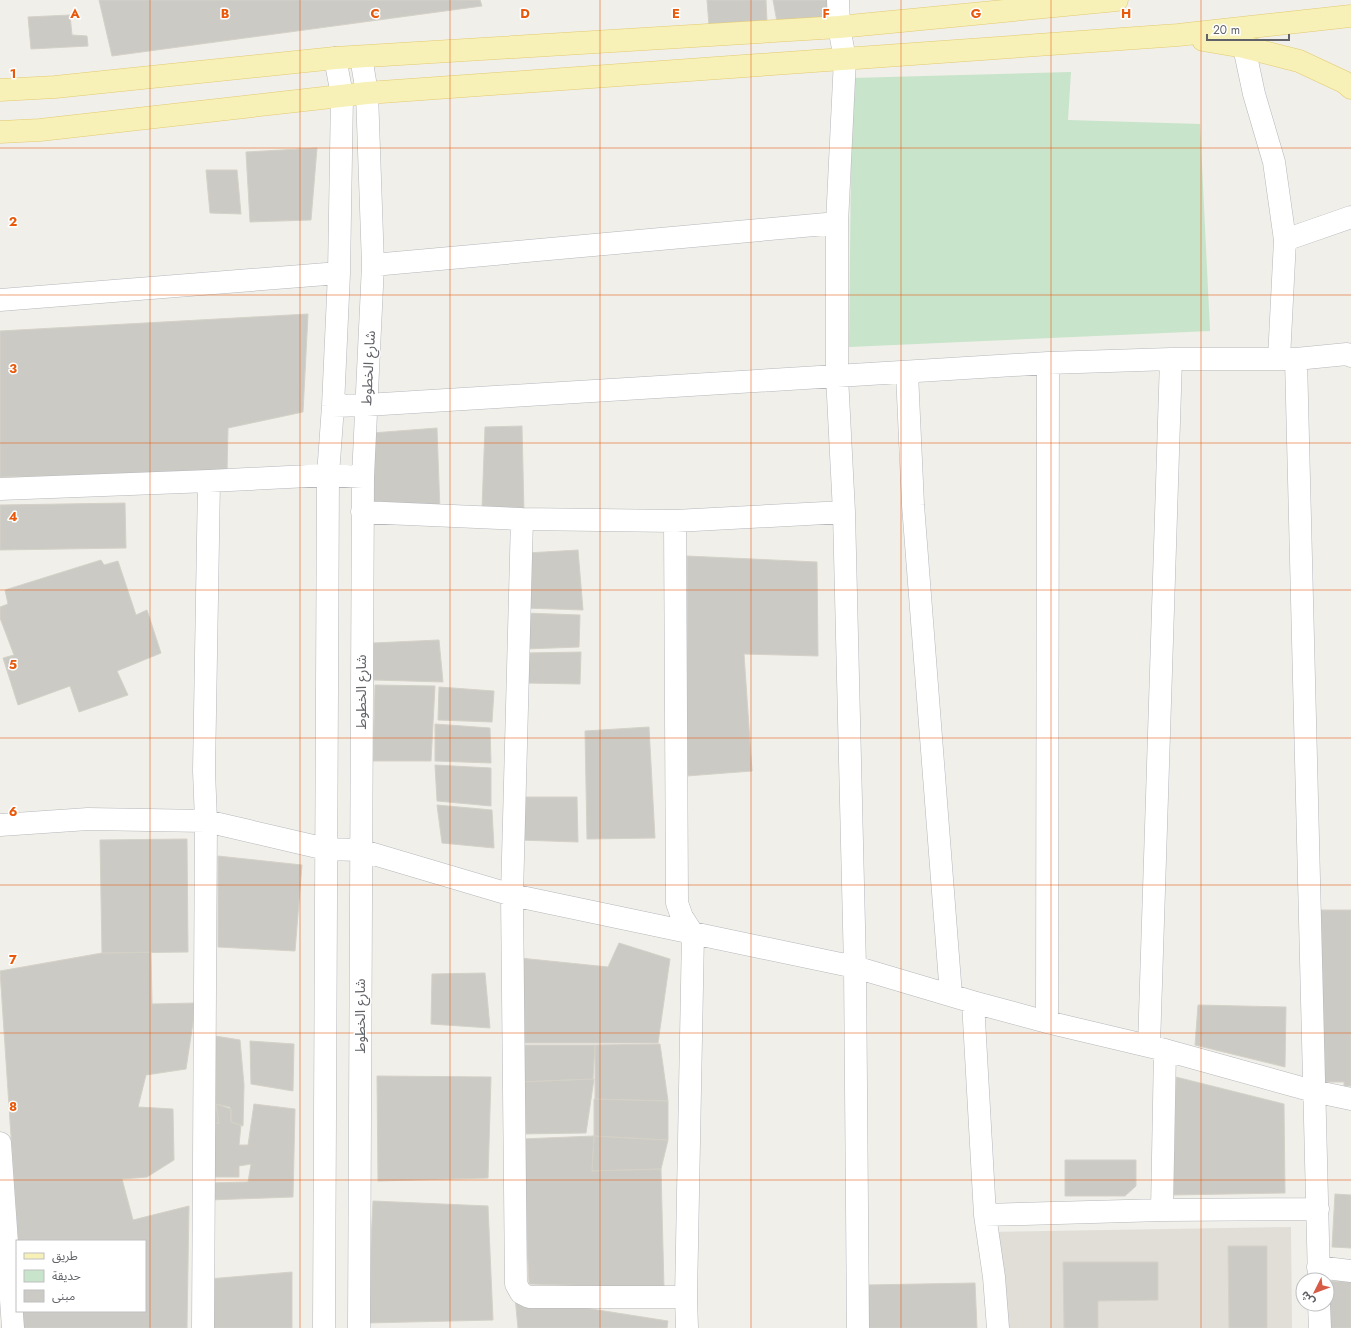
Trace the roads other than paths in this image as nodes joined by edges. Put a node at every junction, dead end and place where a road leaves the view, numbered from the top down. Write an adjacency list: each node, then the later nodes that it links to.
1 (838, 0): 4 (street)
2 (1117, 0): 4 (main road)
3 (1351, 16): 5 (main road)
4 (839, 27): 7 (main road); 9 (street)
5 (1178, 35): 6 (main road); 9 (main road)
6 (1244, 47): 10 (main road); 17 (street)
7 (361, 57): 8 (main road); 12 (street, شارع الخطوط)
8 (335, 58): 11 (main road); 13 (street)
9 (845, 59): 12 (main road); 16 (street)
10 (1351, 88)
11 (0, 90)
12 (367, 93): 13 (main road); 18 (street, شارع الخطوط)
13 (342, 95): 14 (main road); 19 (street)
14 (0, 132)
15 (1351, 217): 17 (street)
16 (837, 223): 18 (street); 26 (street)
17 (1285, 240): 23 (street)
18 (373, 265): 27 (street, شارع الخطوط)
19 (339, 273): 20 (street); 28 (street)
20 (0, 300)
21 (1351, 356): 23 (street)
22 (1171, 359): 23 (street); 24 (street); 47 (street)
23 (1288, 359): 48 (street)
24 (1048, 363): 25 (street); 46 (street)
25 (908, 373): 26 (street); 44 (street)
26 (837, 376): 27 (street); 34 (street)
27 (366, 405): 28 (street); 30 (street, شارع الخطوط)
28 (332, 406): 29 (street)
29 (328, 475): 30 (street); 31 (street); 39 (street)
30 (363, 476): 33 (street, شارع الخطوط)
31 (209, 481): 32 (street); 37 (street)
32 (0, 489)
33 (362, 512): 35 (street); 40 (street, شارع الخطوط)
34 (844, 512): 36 (street); 43 (street)
35 (522, 519): 36 (street); 41 (street)
36 (675, 521): 42 (street)
37 (206, 821): 38 (street); 39 (street); 60 (street)
38 (0, 825)
39 (326, 849): 40 (street); 61 (street)
40 (360, 850): 41 (street); 62 (street, شارع الخطوط)
41 (512, 896): 42 (street); 57 (street)
42 (693, 934): 43 (street); 57 (street)
43 (855, 967): 44 (street); 64 (street)
44 (952, 995): 45 (street)
45 (973, 1002): 46 (street); 53 (street)
46 (1047, 1022): 47 (street)
47 (1157, 1048): 48 (street); 52 (street)
48 (1313, 1091): 49 (street); 51 (street)
49 (1351, 1099)
50 (0, 1143): 59 (street)
51 (1318, 1209): 52 (street); 55 (street)
52 (1162, 1210): 53 (street)
53 (985, 1215): 65 (street)
54 (1351, 1271): 56 (street)
55 (1319, 1272)
56 (1335, 1272)
57 (686, 1297): 63 (street)
58 (1319, 1312): 66 (street)
59 (12, 1328)
60 (203, 1328)
61 (324, 1328)
62 (359, 1328)
63 (687, 1328)
64 (858, 1328)
65 (998, 1328)
66 (1320, 1328)

